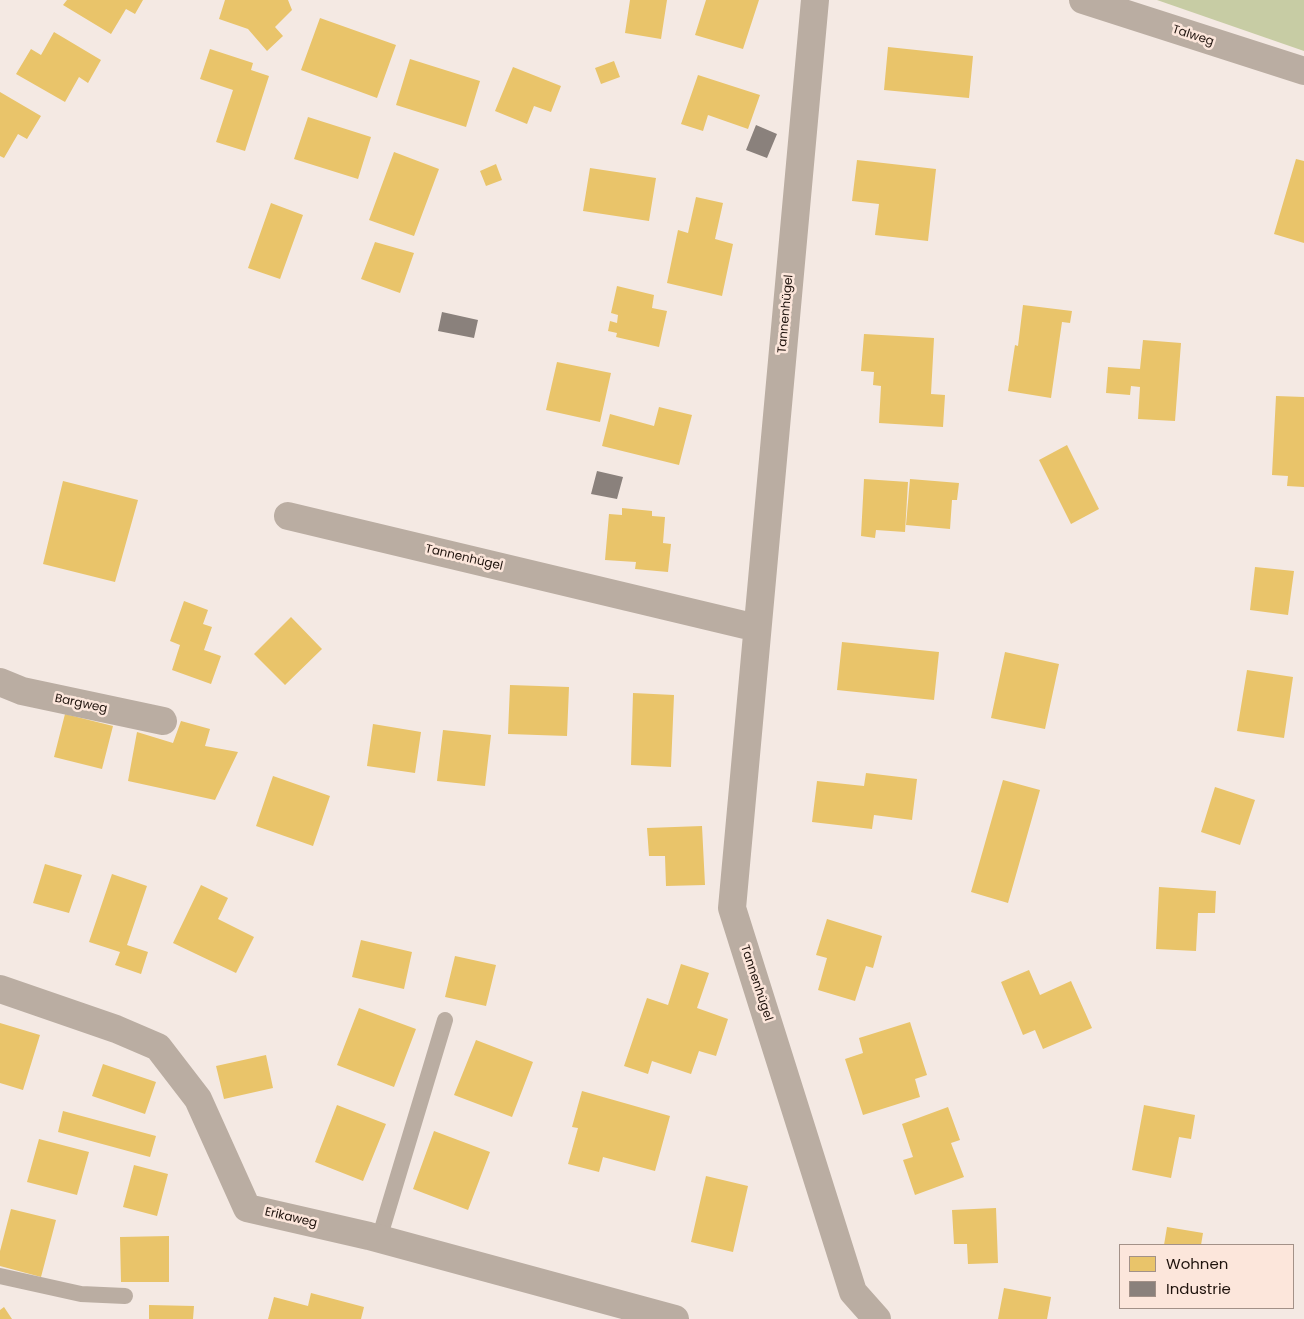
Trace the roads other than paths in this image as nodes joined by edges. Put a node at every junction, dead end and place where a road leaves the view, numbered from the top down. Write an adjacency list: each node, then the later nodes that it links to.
1 (815, 0): 5 (street, Tannenhügel)
2 (1083, 0): 3 (street, Talweg)
3 (1304, 71)
4 (288, 516): 5 (street, Tannenhügel)
5 (757, 628): 14 (street, Tannenhügel)
6 (0, 682): 7 (street, Bargweg)
7 (163, 721)
8 (0, 989): 10 (street, Erikaweg)
9 (445, 1020): 10 (lane)
10 (379, 1239): 13 (street, Erikaweg)
11 (0, 1276): 12 (lane)
12 (125, 1296)
13 (675, 1319)
14 (877, 1319)

